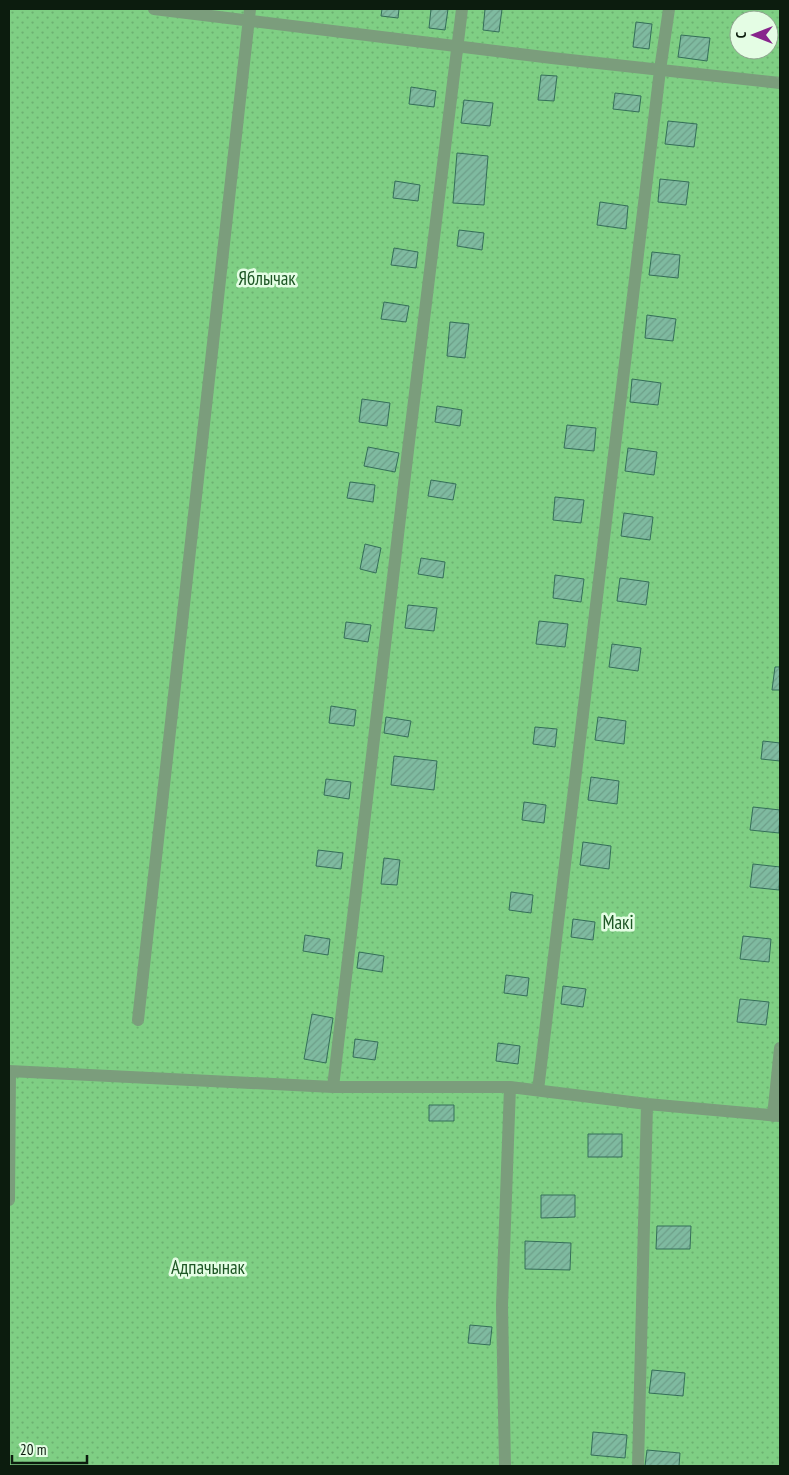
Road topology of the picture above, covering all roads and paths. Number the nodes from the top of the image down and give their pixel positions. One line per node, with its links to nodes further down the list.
1 (154, 9): 4 (lane)
2 (462, 9): 5 (lane)
3 (669, 9): 6 (lane)
4 (249, 15): 5 (lane); 8 (lane)
5 (456, 46): 6 (lane); 11 (lane)
6 (660, 70): 7 (lane); 13 (lane)
7 (780, 84)
8 (138, 1020)
9 (780, 1048): 15 (lane)
10 (9, 1071): 11 (lane); 16 (lane)
11 (334, 1087): 12 (lane)
12 (510, 1087): 13 (lane); 17 (lane)
13 (538, 1090): 14 (lane)
14 (647, 1104): 15 (lane); 18 (lane)
15 (776, 1116)
16 (9, 1200)
17 (505, 1466)
18 (638, 1466)

